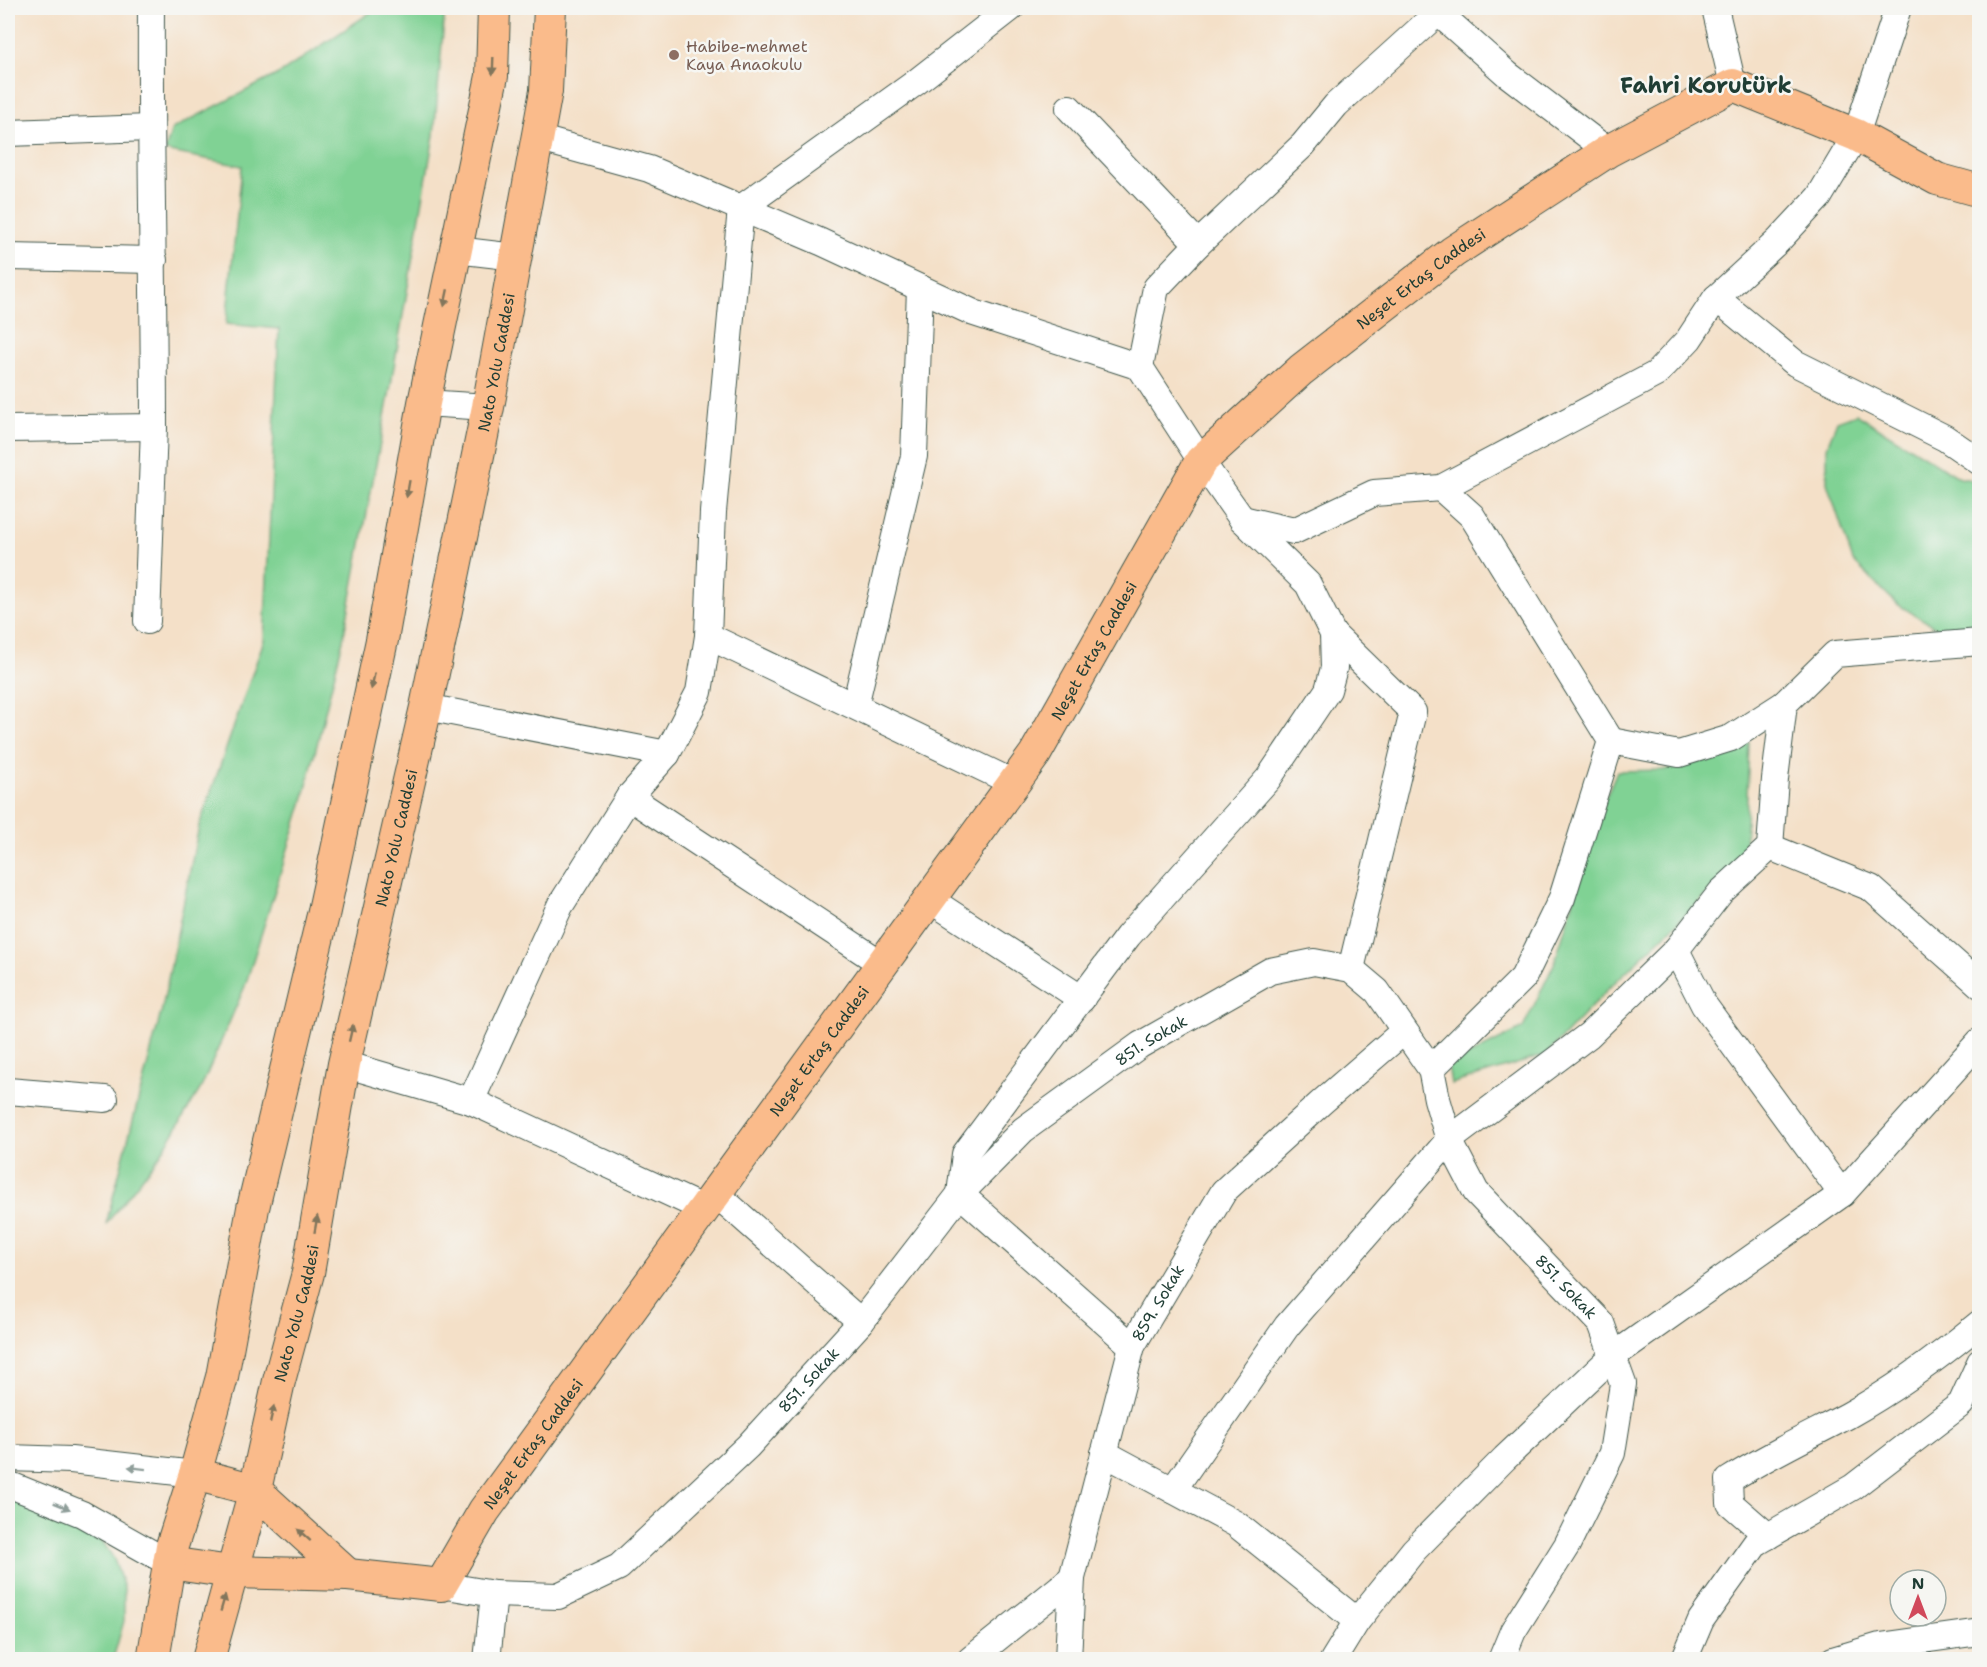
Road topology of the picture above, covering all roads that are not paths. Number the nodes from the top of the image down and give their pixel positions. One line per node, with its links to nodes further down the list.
1 (151, 8): 10 (street)
2 (494, 8): 18 (main road, one-way to 18)
3 (550, 8): 13 (main road, Nato Yolu Caddesi)
4 (1011, 8): 16 (street)
5 (1715, 8): 8 (street)
6 (1898, 8): 12 (street)
7 (1438, 9): 14 (street); 17 (street)
8 (1733, 85): 12 (main road); 14 (main road, Neşet Ertaş Caddesi)
9 (1069, 108): 17 (street)
10 (150, 128): 11 (street); 21 (street)
11 (8, 134)
12 (1856, 135): 15 (main road); 23 (street)
13 (537, 138): 16 (street); 20 (main road, Nato Yolu Caddesi)
14 (1608, 151): 29 (main road, Neşet Ertaş Caddesi)
15 (1980, 191)
16 (741, 208): 22 (street); 35 (street)
17 (1198, 244): 24 (street)
18 (456, 250): 20 (street); 25 (main road, one-way to 25)
19 (8, 257): 21 (street)
20 (516, 257): 26 (main road, Nato Yolu Caddesi)
21 (154, 260): 27 (street)
22 (920, 288): 24 (street); 38 (street)
23 (1716, 298): 30 (street); 31 (street)
24 (1140, 367): 29 (street)
25 (424, 403): 26 (street); 69 (main road, one-way to 69)
26 (488, 407): 39 (main road, Nato Yolu Caddesi)
27 (154, 427): 28 (street); 33 (street)
28 (8, 429)
29 (1200, 461): 32 (street); 42 (main road, Neşet Ertaş Caddesi)
30 (1980, 462)
31 (1441, 488): 32 (street); 40 (street)
32 (1242, 519): 34 (street)
33 (147, 621)
34 (1333, 634): 48 (street); 50 (street)
35 (708, 636): 38 (street); 41 (street)
36 (1980, 642): 37 (street)
37 (1784, 704): 40 (street); 44 (street)
38 (855, 706): 42 (street)
39 (426, 707): 41 (street); 53 (main road, Nato Yolu Caddesi, one-way to 39)
40 (1611, 741): 54 (street)
41 (667, 754): 43 (street)
42 (1014, 783): 45 (main road, Neşet Ertaş Caddesi)
43 (629, 797): 47 (street); 57 (street)
44 (1770, 848): 46 (street); 49 (street)
45 (929, 900): 47 (main road, Neşet Ertaş Caddesi); 50 (street)
46 (1676, 950): 58 (street); 60 (street)
47 (882, 964): 61 (main road, Neşet Ertaş Caddesi)
48 (1351, 969): 51 (street, 851. Sokak); 59 (street, 851. Sokak)
49 (1980, 985)
50 (1082, 999): 59 (street)
51 (1404, 1030): 54 (street, 851. Sokak); 64 (street, 859. Sokak)
52 (1980, 1041): 60 (street)
53 (344, 1064): 57 (street); 71 (main road, Nato Yolu Caddesi, one-way to 53)
54 (1431, 1069): 58 (street, 851. Sokak)
55 (8, 1090): 56 (street)
56 (105, 1099)
57 (471, 1101): 61 (street)
58 (1449, 1140): 65 (street, 851. Sokak); 72 (street)
59 (960, 1194): 62 (street, 851. Sokak); 64 (street)
60 (1842, 1194): 65 (street)
61 (710, 1201): 62 (street); 78 (main road, Neşet Ertaş Caddesi)
62 (861, 1322): 79 (street, 851. Sokak)
63 (1980, 1323): 73 (street)
64 (1132, 1346): 67 (street, 859. Sokak)
65 (1613, 1356): 80 (street); 88 (street, 851. Sokak)
66 (1980, 1362): 73 (street)
67 (1104, 1453): 72 (street); 77 (street, 859. Sokak)
68 (8, 1458): 69 (street, one-way to 68)
69 (195, 1474): 71 (main road); 74 (main road)
70 (8, 1484): 74 (street, one-way to 74)
71 (255, 1490): 75 (main road, Nato Yolu Caddesi); 76 (main road, one-way to 71)
72 (1173, 1490): 80 (street)
73 (1767, 1536): 89 (street)
74 (169, 1563): 75 (main road, 851. Sokak); 82 (main road)
75 (231, 1572): 76 (main road, 851. Sokak); 83 (main road, Nato Yolu Caddesi, one-way to 75)
76 (348, 1575): 78 (main road, 851. Sokak)
77 (1072, 1578): 85 (street); 86 (street, 859. Sokak)
78 (441, 1585): 79 (street, 851. Sokak)
79 (494, 1594): 84 (street)
80 (1357, 1621): 87 (street)
81 (1980, 1632): 90 (street)
82 (153, 1659)
83 (208, 1659)
84 (487, 1659)
85 (970, 1659)
86 (1068, 1659)
87 (1333, 1659)
88 (1501, 1659)
89 (1684, 1659)
90 (1833, 1659)

